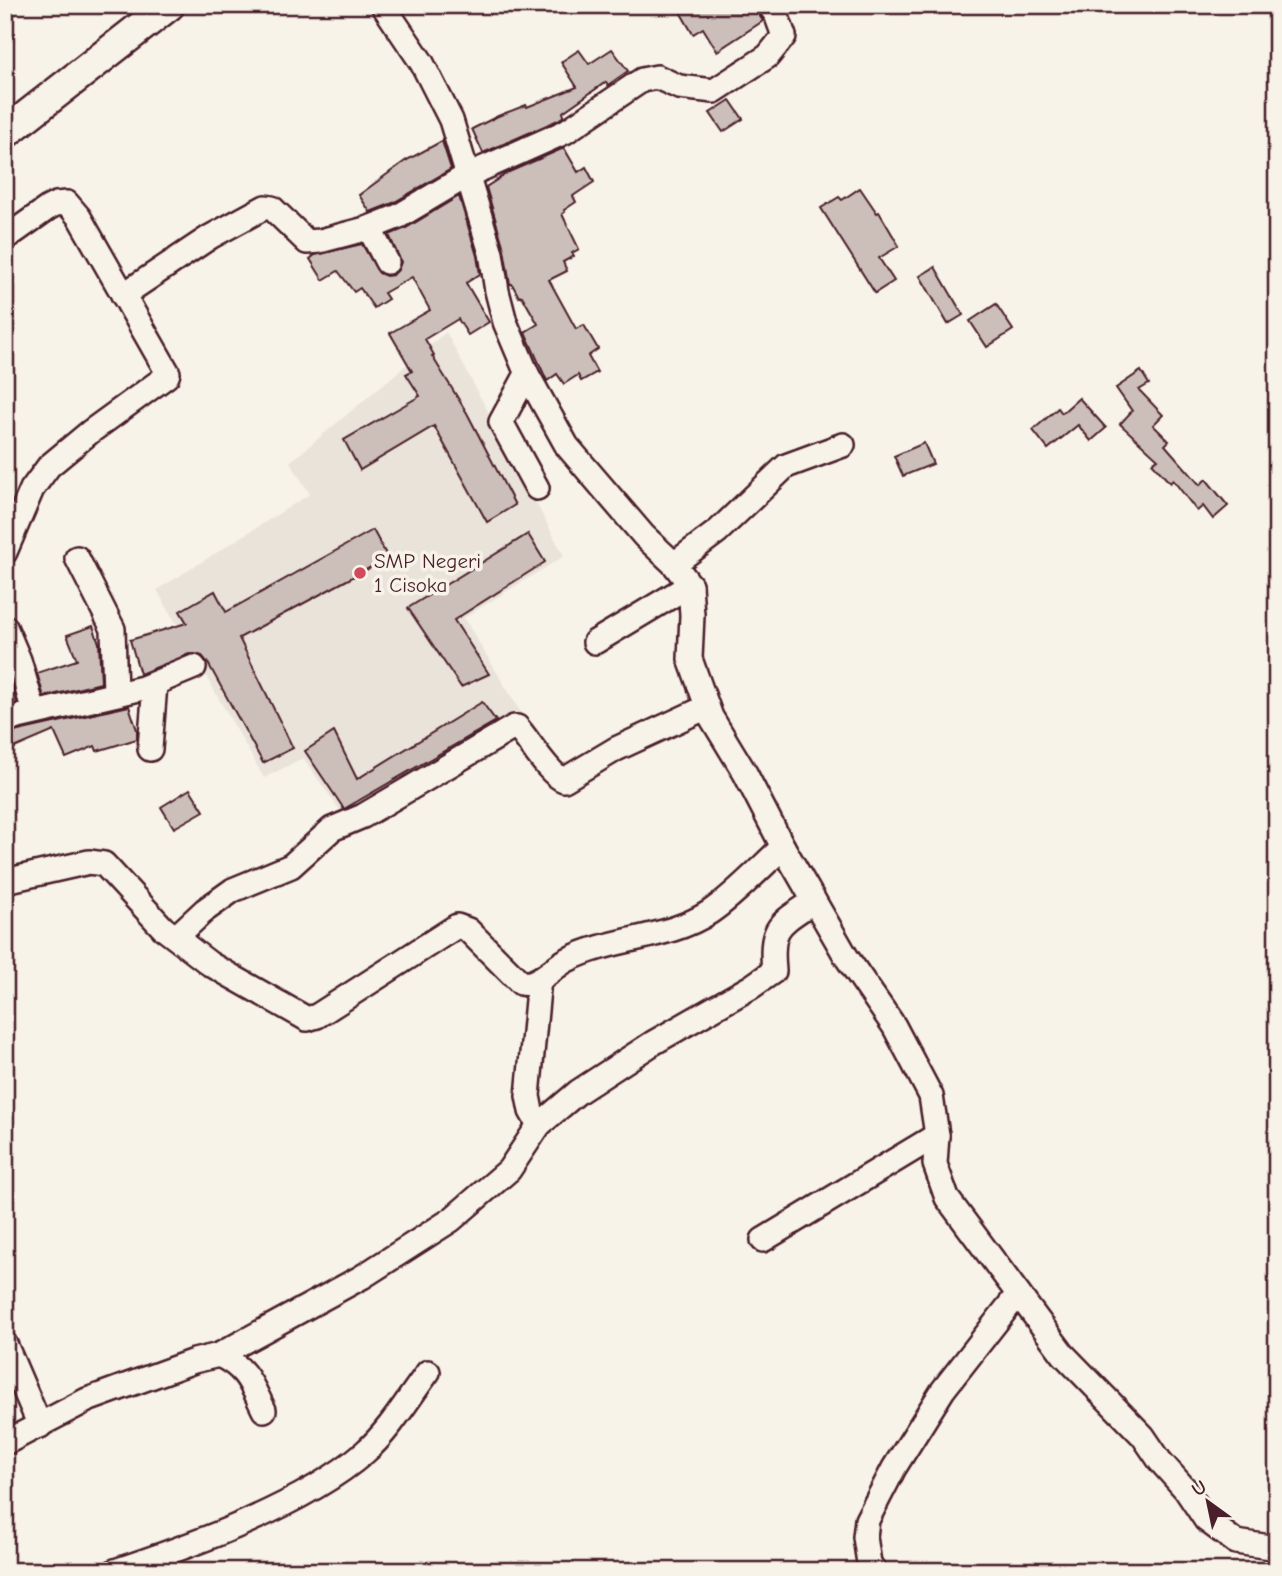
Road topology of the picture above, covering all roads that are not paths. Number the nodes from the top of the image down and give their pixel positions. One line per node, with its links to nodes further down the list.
1 (169, 5): 4 (main road)
2 (383, 5): 5 (street)
3 (769, 5): 5 (street)
4 (5, 133)
5 (468, 175): 6 (street); 10 (street)
6 (369, 228): 8 (street); 9 (street)
7 (5, 233): 9 (street)
8 (387, 262)
9 (123, 295): 13 (street)
10 (527, 374): 12 (street); 15 (street)
11 (843, 445): 15 (street)
12 (537, 488)
13 (5, 552)
14 (77, 558): 21 (street)
15 (674, 564): 16 (street)
16 (690, 585): 18 (street); 22 (street)
17 (5, 627): 23 (street)
18 (594, 642)
19 (194, 667): 20 (street)
20 (155, 684): 21 (street); 25 (street)
21 (115, 693): 23 (street)
22 (707, 707): 26 (street); 29 (street)
23 (34, 712): 24 (street)
24 (5, 720)
25 (150, 749)
26 (783, 847): 28 (street); 30 (street)
27 (5, 881): 29 (street)
28 (814, 901): 31 (street); 32 (street)
29 (176, 937): 30 (street)
30 (539, 979): 31 (street)
31 (539, 1125): 36 (street)
32 (937, 1135): 33 (street); 34 (street)
33 (763, 1240)
34 (1018, 1294): 41 (street); 43 (street)
35 (5, 1344): 39 (street)
36 (219, 1355): 38 (street); 39 (street)
37 (428, 1372): 42 (street)
38 (264, 1410)
39 (40, 1426): 40 (street)
40 (5, 1443)
41 (1277, 1548)
42 (115, 1571)
43 (874, 1571)

